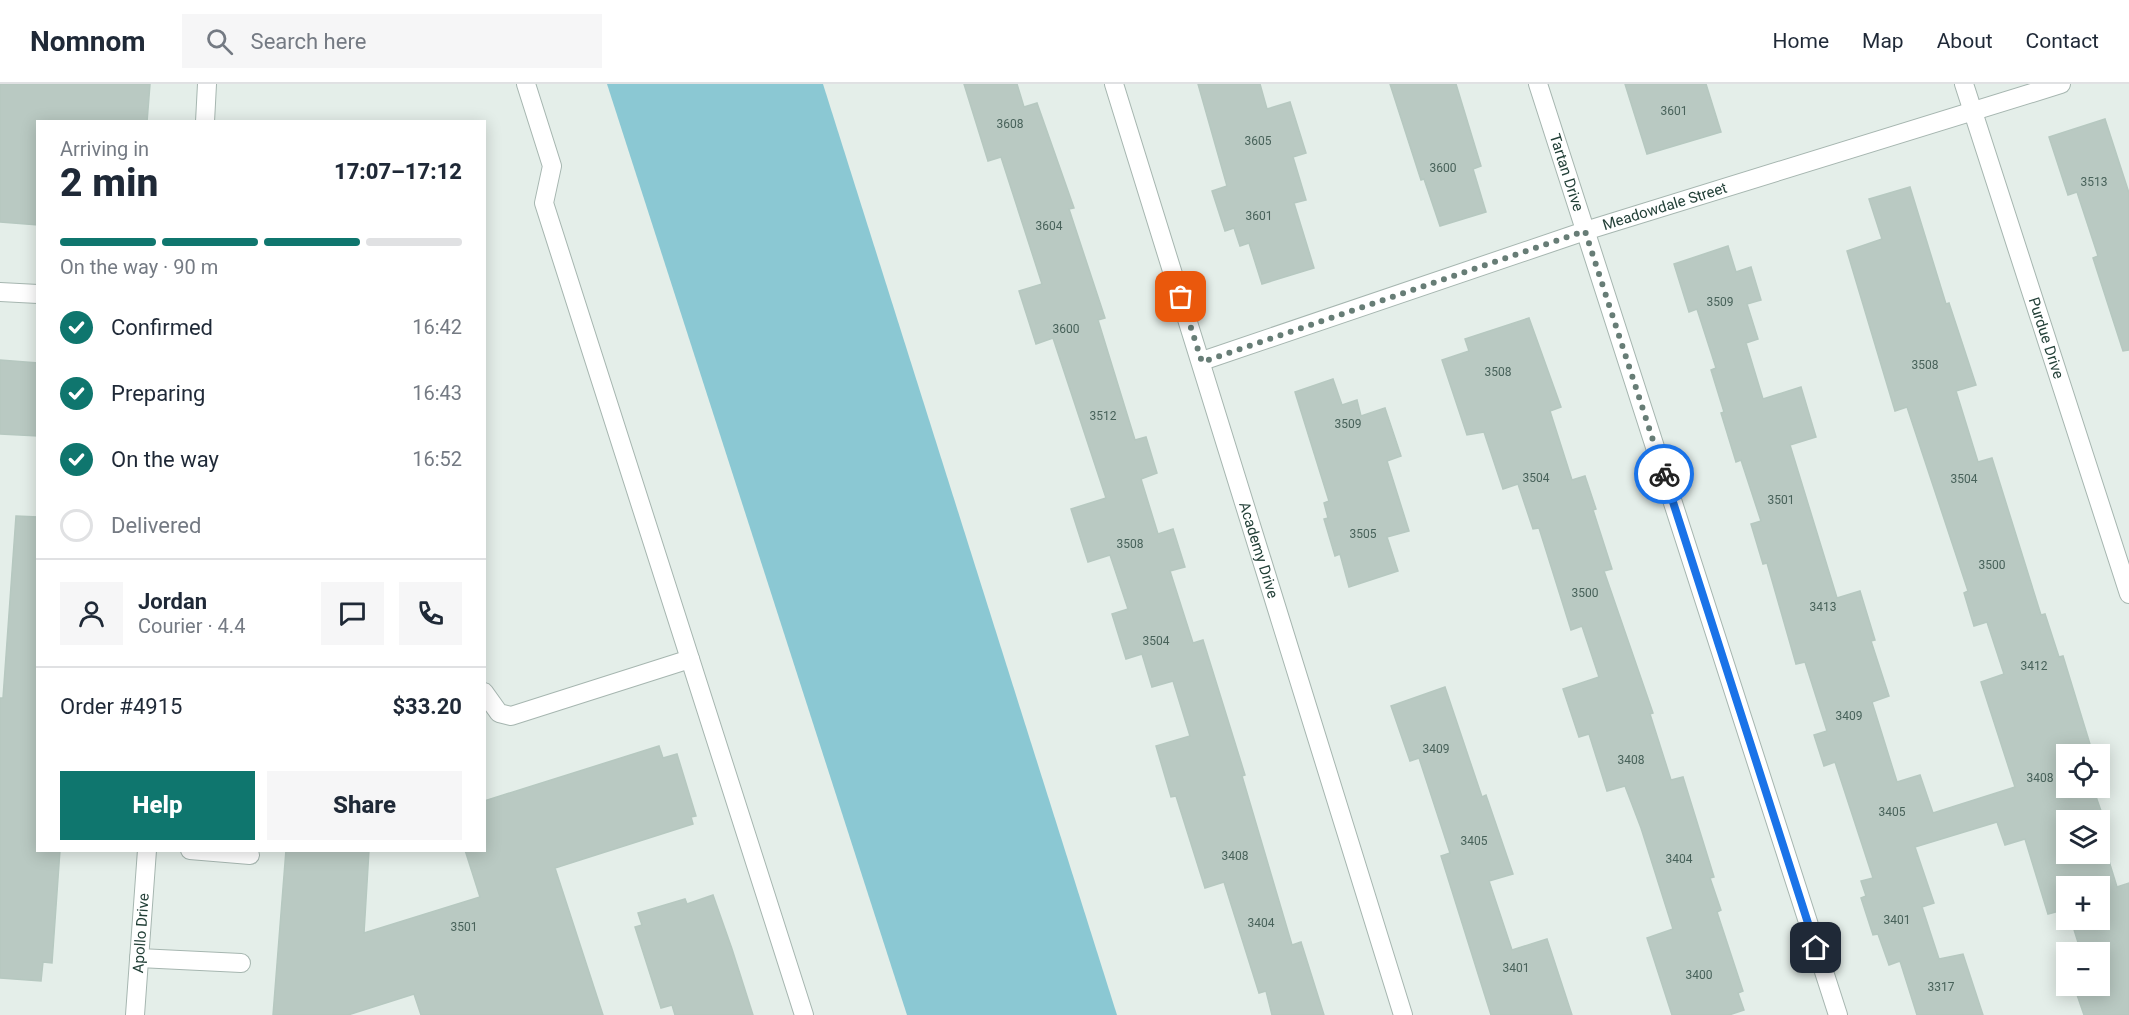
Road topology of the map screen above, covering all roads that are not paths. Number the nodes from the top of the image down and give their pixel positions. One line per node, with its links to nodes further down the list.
1 (207, 84): 8 (street)
2 (526, 84): 14 (street)
3 (1114, 84): 12 (street, Academy Drive)
4 (1538, 84): 9 (street, Tartan Drive)
5 (1964, 84): 7 (street, Purdue Drive)
6 (2061, 84): 7 (street, Meadowdale Street)
7 (1973, 113): 9 (street, Meadowdale Street); 13 (street, Purdue Drive)
8 (205, 120)
9 (1585, 231): 12 (street, Meadowdale Street); 24 (street, Tartan Drive)
10 (0, 292): 11 (street)
11 (36, 294)
12 (1202, 362): 23 (street, Academy Drive)
13 (2129, 594)
14 (690, 659): 15 (street); 22 (street)
15 (486, 695)
16 (147, 852): 19 (street, Apollo Drive)
17 (214, 852): 18 (street)
18 (250, 855)
19 (139, 958): 20 (street); 21 (street, Apollo Drive)
20 (241, 963)
21 (135, 1015)
22 (804, 1015)
23 (1403, 1015)
24 (1838, 1015)

